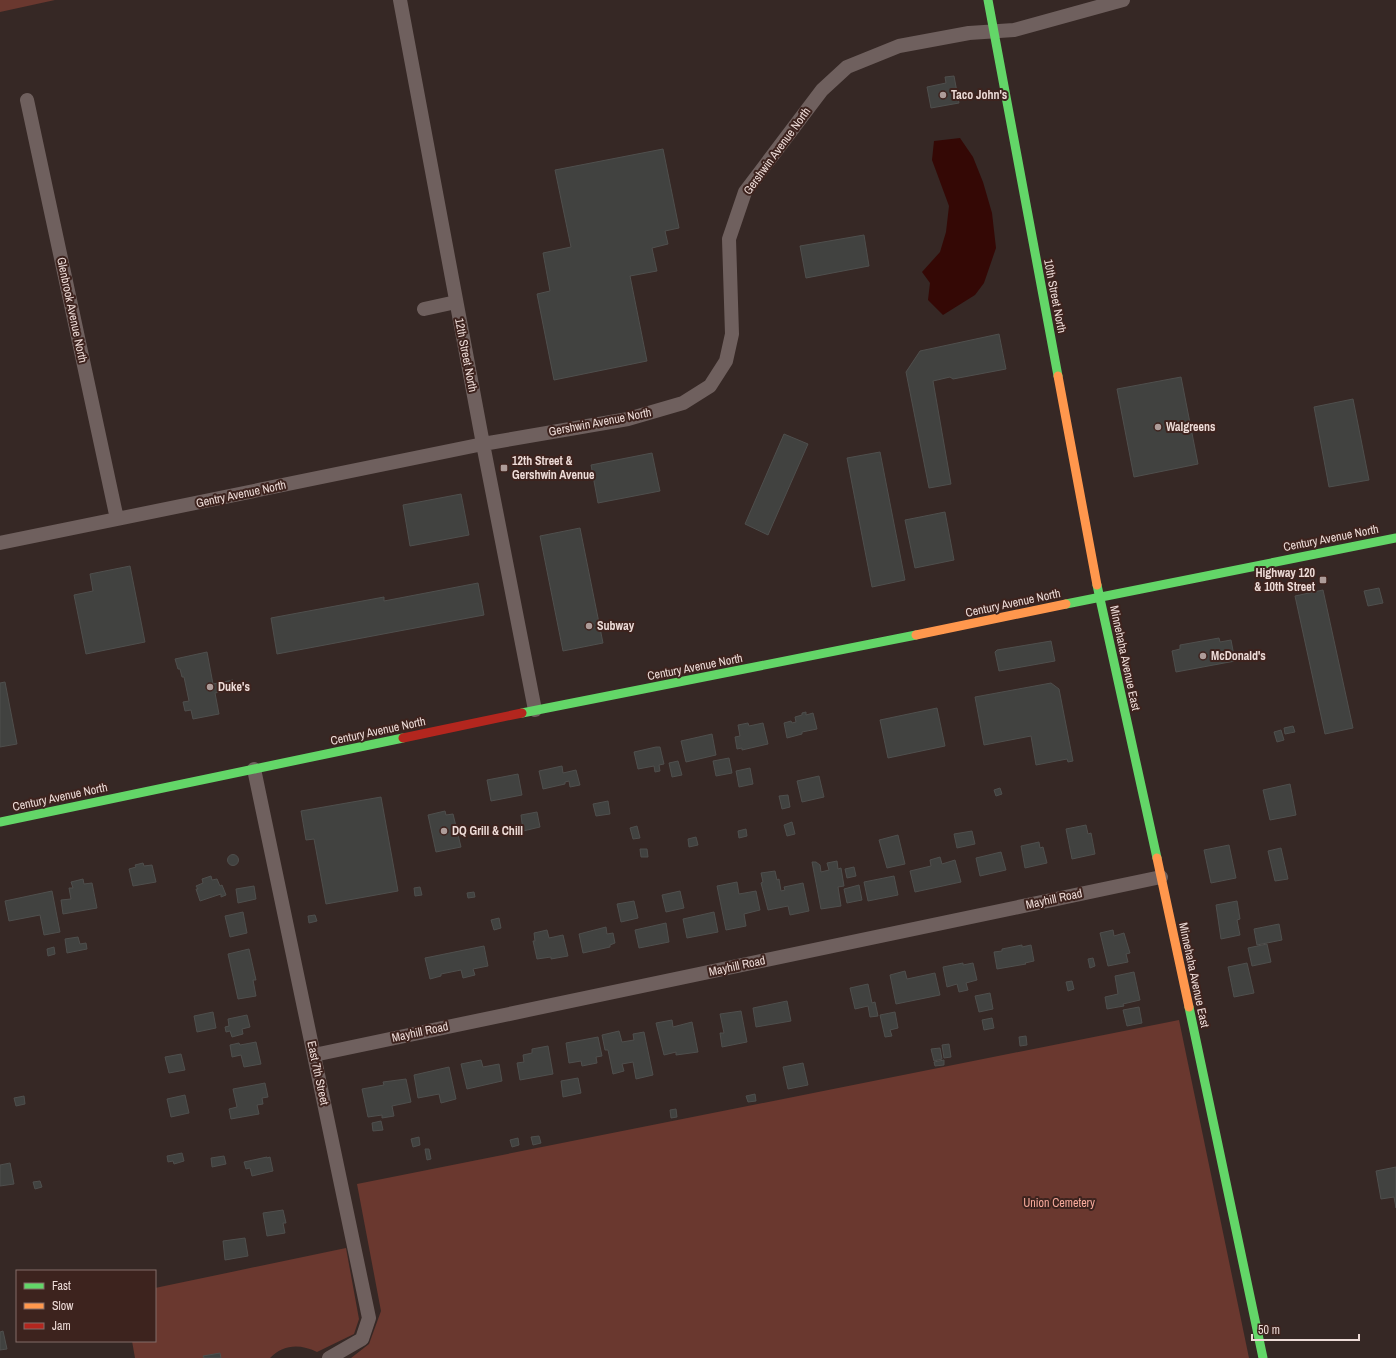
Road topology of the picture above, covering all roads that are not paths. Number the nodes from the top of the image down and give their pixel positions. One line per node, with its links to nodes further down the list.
1 (400, 0): 6 (street, 12th Street North)
2 (988, 0): 4 (main road, 10th Street North)
3 (1123, 0): 4 (street, Gershwin Avenue North)
4 (993, 32): 8 (street, Gershwin Avenue North); 12 (main road, 10th Street North)
5 (27, 100): 9 (street, Glenbrook Avenue North)
6 (456, 302): 7 (street); 8 (street, 12th Street North)
7 (424, 309)
8 (483, 444): 9 (street, Gentry Avenue North); 13 (street, 12th Street North)
9 (117, 519): 11 (street, Gentry Avenue North)
10 (1396, 538): 12 (main road, Century Avenue North)
11 (0, 544)
12 (1099, 597): 13 (main road, Century Avenue North); 16 (main road, Minnehaha Avenue East)
13 (535, 710): 14 (main road, Century Avenue North)
14 (254, 769): 15 (main road, Century Avenue North); 17 (street, East 7th Street)
15 (0, 822)
16 (1161, 877): 17 (street, Mayhill Road); 19 (main road, Minnehaha Avenue East)
17 (314, 1055): 18 (street, East 7th Street)
18 (329, 1358)
19 (1263, 1358)

